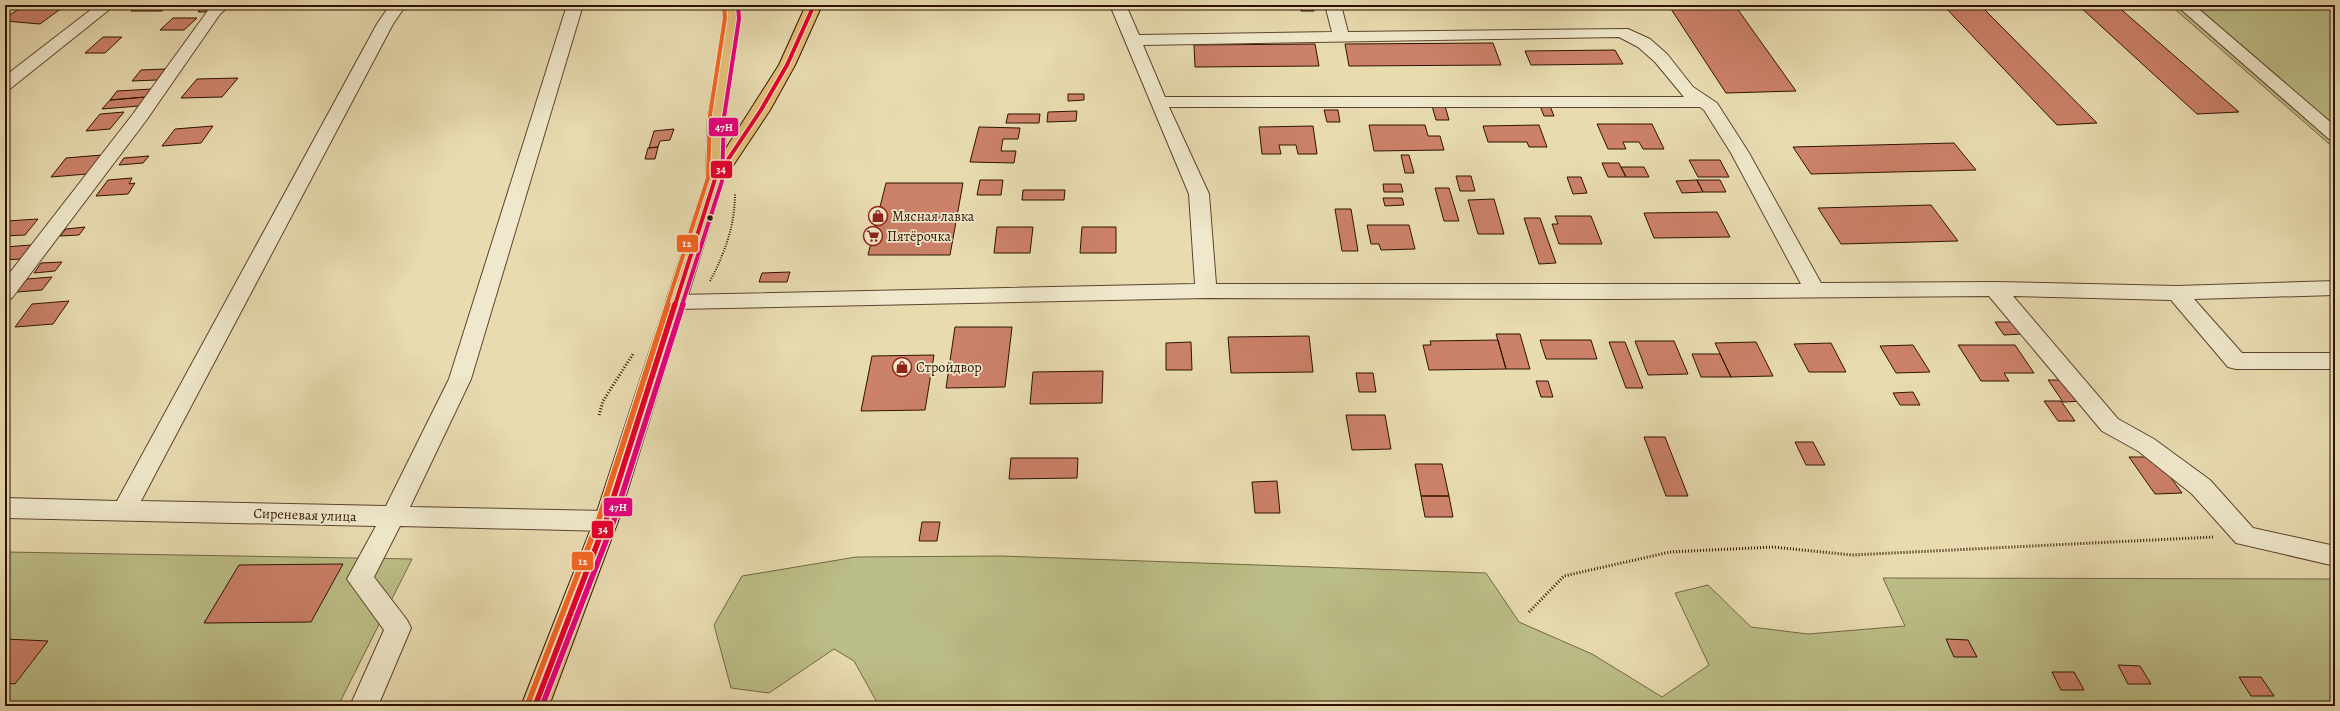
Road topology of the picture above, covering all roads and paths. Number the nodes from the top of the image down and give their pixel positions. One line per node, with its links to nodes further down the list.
1 (107, 5): 12 (street)
2 (222, 5): 22 (street)
3 (398, 5): 26 (street)
4 (575, 5): 27 (street)
5 (731, 5): 16 (main road)
6 (814, 5): 16 (main road)
7 (1118, 5): 11 (street)
8 (1333, 5): 10 (street)
9 (2184, 5): 15 (street)
10 (1341, 36): 11 (street); 14 (street)
11 (1132, 40): 13 (street)
12 (5, 84)
13 (1158, 102): 14 (street); 19 (street)
14 (1701, 102): 20 (street)
15 (2335, 135)
16 (715, 179): 23 (main road)
17 (2335, 288): 21 (street)
18 (1995, 289): 20 (street); 21 (street); 29 (street)
19 (1206, 291): 20 (street); 23 (street)
20 (1815, 291)
21 (2177, 292): 24 (street)
22 (5, 293)
23 (677, 302): 28 (main road)
24 (2335, 360)
25 (5, 508): 26 (street, Сиреневая улица)
26 (124, 509): 27 (street, Сиреневая улица)
27 (393, 517): 28 (street, Сиреневая улица); 32 (street)
28 (606, 521): 33 (main road)
29 (2245, 536): 30 (street); 31 (path)
30 (2335, 556)
31 (1529, 612)
32 (364, 706)
33 (535, 706)

